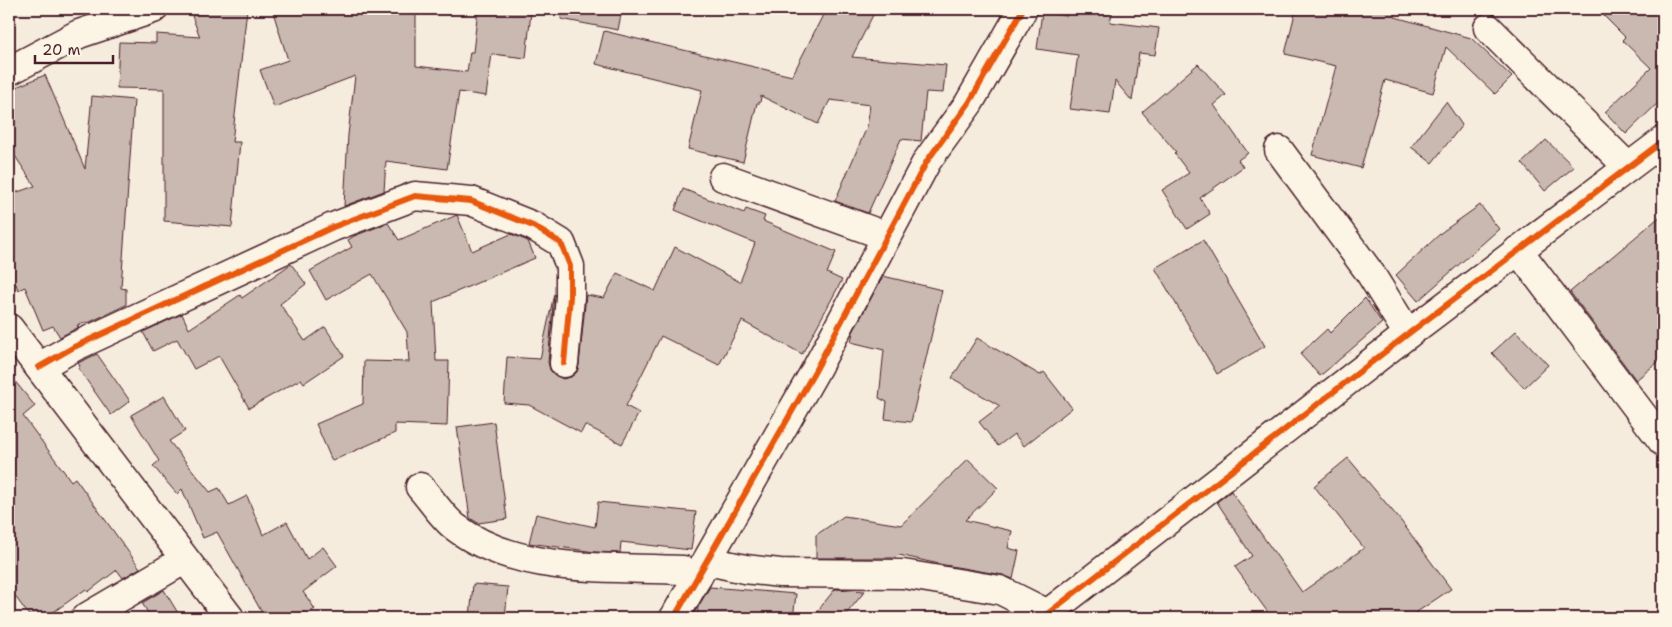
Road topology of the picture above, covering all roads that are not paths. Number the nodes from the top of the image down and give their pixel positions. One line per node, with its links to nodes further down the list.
1 (153, 9): 4 (street)
2 (1023, 9): 9 (street)
3 (1488, 28): 7 (street)
4 (9, 71)
5 (1663, 141): 7 (street)
6 (1279, 150): 11 (street)
7 (1628, 167): 10 (street)
8 (723, 177): 9 (street)
9 (886, 236): 17 (street)
10 (1518, 250): 11 (street); 14 (street)
11 (1408, 334): 18 (street)
12 (20, 349): 13 (street); 16 (street)
13 (564, 363)
14 (1663, 442)
15 (420, 486): 17 (street)
16 (184, 560): 19 (street); 20 (street)
17 (703, 569): 18 (street); 21 (street)
18 (1044, 616)
19 (84, 618)
20 (230, 618)
21 (674, 618)

